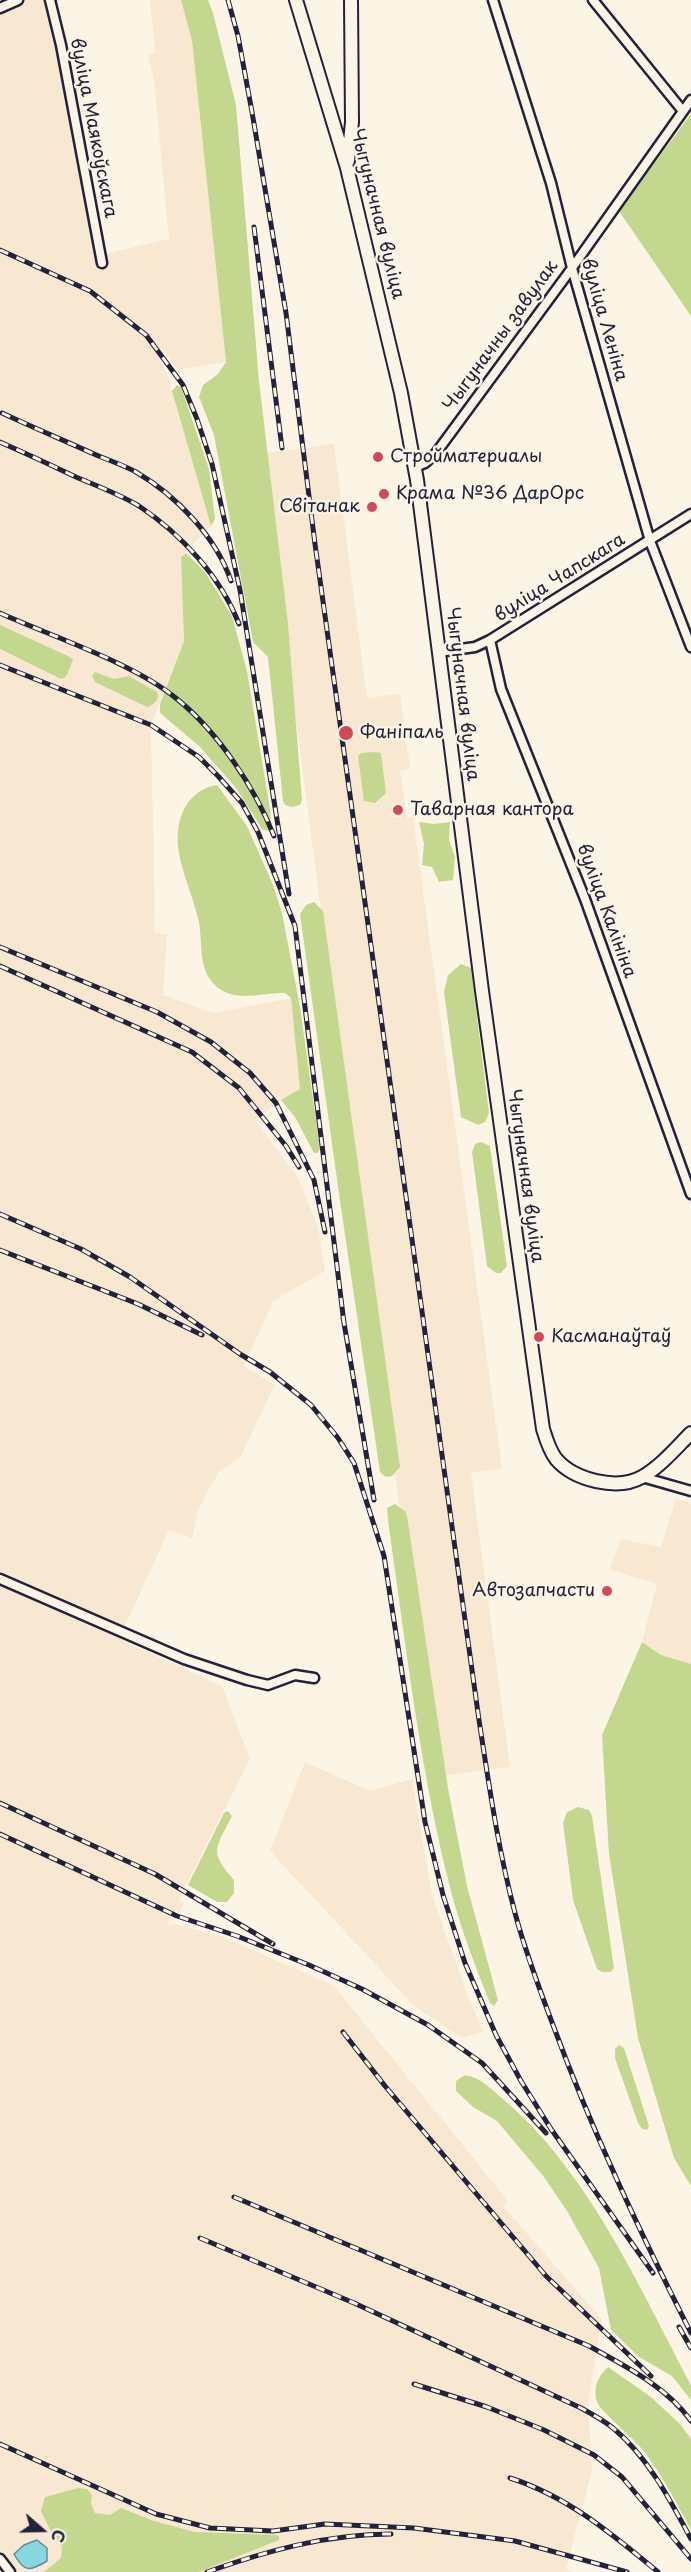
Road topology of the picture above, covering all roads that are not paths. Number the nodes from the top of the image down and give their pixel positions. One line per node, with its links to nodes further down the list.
1 (18, 0): 7 (street)
2 (50, 0): 13 (street, вуліца Маякоўскага)
3 (296, 0): 11 (street, Чыгуначная вуліца)
4 (351, 0): 10 (street)
5 (493, 0): 14 (street, вуліца Леніна)
6 (593, 0): 9 (street)
7 (0, 8)
8 (691, 100): 9 (street, Чыгуначны завулак)
9 (682, 110): 14 (street, Чыгуначны завулак)
10 (352, 122): 11 (street); 12 (street)
11 (335, 125): 12 (street, Чыгуначная вуліца)
12 (347, 168): 15 (street, Чыгуначная вуліца)
13 (102, 263)
14 (572, 268): 15 (street, Чыгуначны завулак); 17 (street, вуліца Леніна)
15 (415, 467): 20 (street, Чыгуначная вуліца)
16 (691, 514): 17 (street, вуліца Чапскага)
17 (650, 541): 18 (street, вуліца Чапскага); 19 (street, вуліца Леніна)
18 (490, 640): 20 (street, вуліца Чапскага); 21 (street, вуліца Калініна)
19 (691, 647)
20 (439, 652): 23 (street, Чыгуначная вуліца)
21 (691, 1194)
22 (691, 1433): 23 (street)
23 (642, 1477): 24 (street)
24 (691, 1491)
25 (0, 1579): 26 (street)
26 (314, 1678)
27 (0, 2559): 28 (street)
28 (10, 2572)

